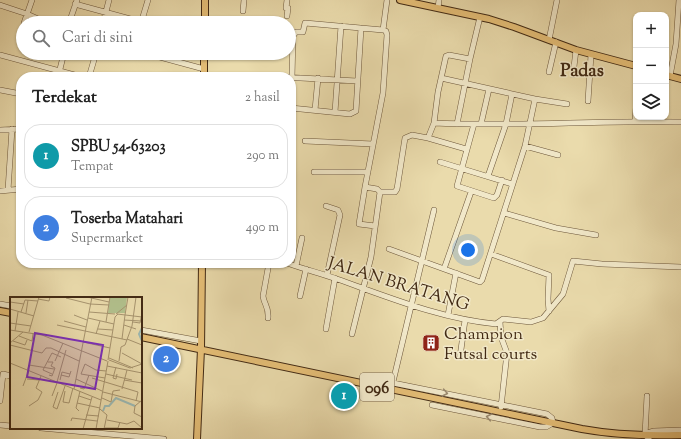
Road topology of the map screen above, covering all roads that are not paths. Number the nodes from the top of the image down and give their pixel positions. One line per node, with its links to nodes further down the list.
1 (32, 0): 17 (street)
2 (109, 0): 16 (street)
3 (148, 0): 22 (street)
4 (205, 0): 23 (main road)
5 (244, 0): 15 (street)
6 (286, 0): 24 (street)
7 (387, 0): 28 (street)
8 (400, 0): 14 (main road)
9 (439, 0): 14 (street)
10 (557, 0): 30 (street)
11 (679, 0): 50 (street)
12 (76, 2): 16 (street); 19 (street)
13 (0, 5): 17 (street)
14 (438, 8): 25 (main road)
15 (243, 11)
16 (105, 12): 20 (street); 21 (street)
17 (27, 14): 18 (street)
18 (31, 16)
19 (71, 16)
20 (104, 16)
21 (118, 16)
22 (144, 16)
23 (205, 16)
24 (287, 16)
25 (480, 17): 30 (main road); 36 (street)
26 (342, 26): 27 (street); 29 (street); 57 (street)
27 (361, 28): 28 (street); 58 (street)
28 (383, 30): 83 (street)
29 (296, 33)
30 (549, 40): 31 (main road)
31 (556, 42): 32 (main road); 49 (street)
32 (576, 50): 34 (main road); 51 (street)
33 (0, 55): 35 (street)
34 (591, 55): 43 (main road); 65 (street)
35 (16, 59)
36 (470, 59): 55 (street); 59 (street)
37 (20, 60): 45 (street)
38 (62, 60): 45 (street)
39 (94, 60): 47 (street)
40 (171, 60): 44 (street)
41 (204, 60): 44 (main road)
42 (293, 60): 48 (street)
43 (633, 65)
44 (204, 69)
45 (59, 70): 46 (street)
46 (66, 72)
47 (90, 72)
48 (292, 72)
49 (549, 72)
50 (669, 72)
51 (574, 75)
52 (296, 76): 54 (street)
53 (669, 76): 56 (main road)
54 (318, 78): 57 (street); 68 (street)
55 (441, 78): 59 (street); 72 (street)
56 (681, 79)
57 (338, 80): 58 (street); 69 (street)
58 (357, 81): 69 (street)
59 (465, 83): 60 (street); 73 (street)
60 (489, 89): 63 (street); 75 (street)
61 (0, 90): 62 (street)
62 (16, 93)
63 (512, 94): 64 (street); 76 (street)
64 (535, 98): 66 (street); 77 (street)
65 (588, 101)
66 (567, 104)
67 (296, 108): 68 (street)
68 (315, 110): 69 (street)
69 (335, 112)
70 (635, 121): 71 (street); 77 (street)
71 (681, 122)
72 (434, 123): 73 (street); 81 (street)
73 (457, 124): 74 (street)
74 (474, 124): 75 (street); 85 (street)
75 (481, 124): 76 (street)
76 (506, 124): 77 (street); 91 (street)
77 (530, 124): 84 (street)
78 (12, 129): 79 (street); 80 (street); 96 (street)
79 (16, 129)
80 (0, 130)
81 (428, 138): 85 (street); 98 (street)
82 (305, 141): 83 (street)
83 (373, 144): 90 (street)
84 (525, 146): 86 (street); 93 (street)
85 (466, 149): 88 (street)
86 (558, 155)
87 (440, 162): 88 (street)
88 (462, 168): 91 (street); 99 (street)
89 (314, 172): 90 (street)
90 (368, 172): 94 (street)
91 (488, 176): 92 (street)
92 (502, 180): 93 (street); 99 (street)
93 (512, 184): 102 (street)
94 (364, 187): 98 (street); 103 (street)
95 (16, 189): 96 (street)
96 (8, 190): 97 (street)
97 (0, 191)
98 (380, 192): 103 (street)
99 (471, 192): 114 (street)
100 (326, 206): 116 (street)
101 (434, 210): 108 (street)
102 (504, 213): 104 (street); 107 (street)
103 (375, 226): 118 (street)
104 (596, 235)
105 (302, 238): 109 (street)
106 (389, 249): 108 (street)
107 (491, 254): 115 (street); 124 (street)
108 (422, 261): 114 (street); 122 (street)
109 (296, 266): 113 (street, JALAN BRATANG)
110 (681, 267): 124 (street, JALAN BRATANG)
111 (202, 268): 134 (main road)
112 (268, 268): 127 (street)
113 (306, 269): 116 (street, JALAN BRATANG); 119 (street)
114 (444, 269): 115 (street)
115 (456, 273): 126 (street)
116 (327, 276): 117 (street, JALAN BRATANG)
117 (335, 278): 118 (street, JALAN BRATANG); 130 (street)
118 (364, 289): 122 (street, JALAN BRATANG); 132 (street)
119 (300, 296)
120 (0, 304): 121 (street)
121 (10, 306)
122 (411, 306): 126 (street, JALAN BRATANG); 147 (street)
123 (0, 311): 125 (main road)
124 (549, 311): 129 (street, JALAN BRATANG)
125 (10, 313)
126 (448, 315): 128 (street, JALAN BRATANG)
127 (268, 318)
128 (465, 320): 129 (street, JALAN BRATANG); 138 (street)
129 (500, 322): 156 (street)
130 (326, 329)
131 (142, 330): 134 (street)
132 (352, 334)
133 (142, 337): 135 (main road, 096)
134 (201, 341): 135 (main road)
135 (201, 349): 137 (main road, 096); 170 (main road)
136 (239, 350): 137 (main road)
137 (235, 356): 139 (main road); 140 (main road, 096)
138 (460, 357)
139 (232, 363)
140 (278, 366): 143 (main road); 144 (main road, 096)
141 (315, 366): 144 (main road)
142 (328, 369): 146 (main road)
143 (276, 372)
144 (314, 373): 146 (main road, 096)
145 (10, 376): 155 (street)
146 (329, 377): 148 (main road); 149 (main road, 096)
147 (393, 383): 150 (street); 151 (street)
148 (331, 384)
149 (362, 384): 151 (main road, 096); 152 (main road)
150 (423, 389): 153 (main road); 156 (street, one-way to 156)
151 (392, 390): 153 (main road, 096)
152 (361, 391)
153 (421, 396): 159 (main road, 096)
154 (647, 396): 168 (street)
155 (0, 401)
156 (501, 404): 158 (street); 159 (street)
157 (432, 405): 161 (street, one-way to 157)
158 (515, 408): 160 (main road); 162 (street)
159 (500, 412): 160 (main road, 096)
160 (514, 415): 161 (main road); 162 (main road, 096)
161 (514, 422): 162 (street)
162 (553, 423): 168 (main road, 096)
163 (0, 425): 164 (street)
164 (10, 426)
165 (62, 429): 169 (street)
166 (681, 430): 168 (street)
167 (677, 436): 168 (main road, 096)
168 (647, 437)
169 (164, 439)
170 (197, 439)

